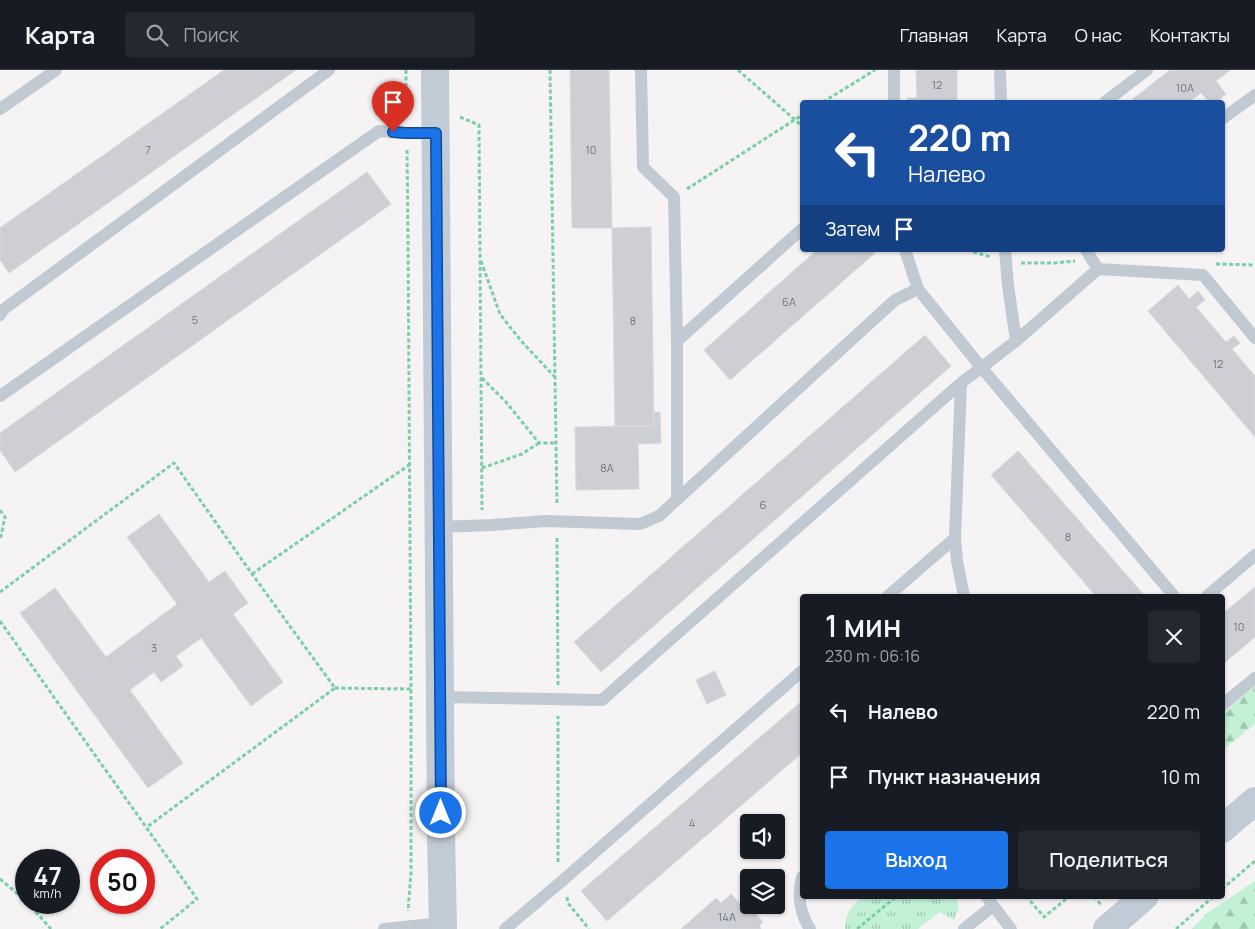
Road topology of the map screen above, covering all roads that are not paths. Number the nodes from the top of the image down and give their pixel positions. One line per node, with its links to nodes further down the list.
1 (56, 70): 12 (lane)
2 (329, 70): 21 (lane)
3 (435, 70): 14 (main road)
4 (641, 70): 23 (lane)
5 (894, 70): 9 (lane)
6 (1000, 70): 10 (lane)
7 (1147, 70): 11 (lane)
8 (1255, 95): 13 (lane)
9 (894, 100)
10 (1001, 100)
11 (1108, 100)
12 (0, 109)
13 (1225, 117)
14 (436, 133): 27 (lane); 29 (main road)
15 (800, 231): 23 (lane)
16 (906, 252): 20 (lane)
17 (1005, 252): 24 (lane)
18 (1087, 252): 19 (lane)
19 (1098, 270): 22 (lane); 24 (lane)
20 (918, 289): 25 (lane); 28 (lane)
21 (1, 309)
22 (1255, 338)
23 (677, 341): 28 (lane)
24 (1016, 341): 25 (lane)
25 (981, 367): 26 (lane); 34 (lane)
26 (961, 383): 30 (lane); 38 (lane)
27 (0, 396)
28 (677, 499): 29 (lane)
29 (439, 528): 38 (main road)
30 (955, 538): 32 (lane); 33 (lane)
31 (1255, 556): 35 (lane)
32 (890, 594)
33 (964, 594)
34 (1172, 594)
35 (1209, 594)
36 (800, 673): 48 (lane)
37 (1255, 678): 39 (lane)
38 (440, 697): 45 (main road)
39 (1225, 703)
40 (1255, 801): 41 (main road)
41 (1225, 826)
42 (800, 886): 46 (lane)
43 (1142, 899): 51 (main road)
44 (990, 900): 49 (lane); 50 (lane)
45 (442, 926): 47 (lane)
46 (807, 928)
47 (384, 929)
48 (505, 929)
49 (964, 929)
50 (1011, 929)
51 (1107, 929)

